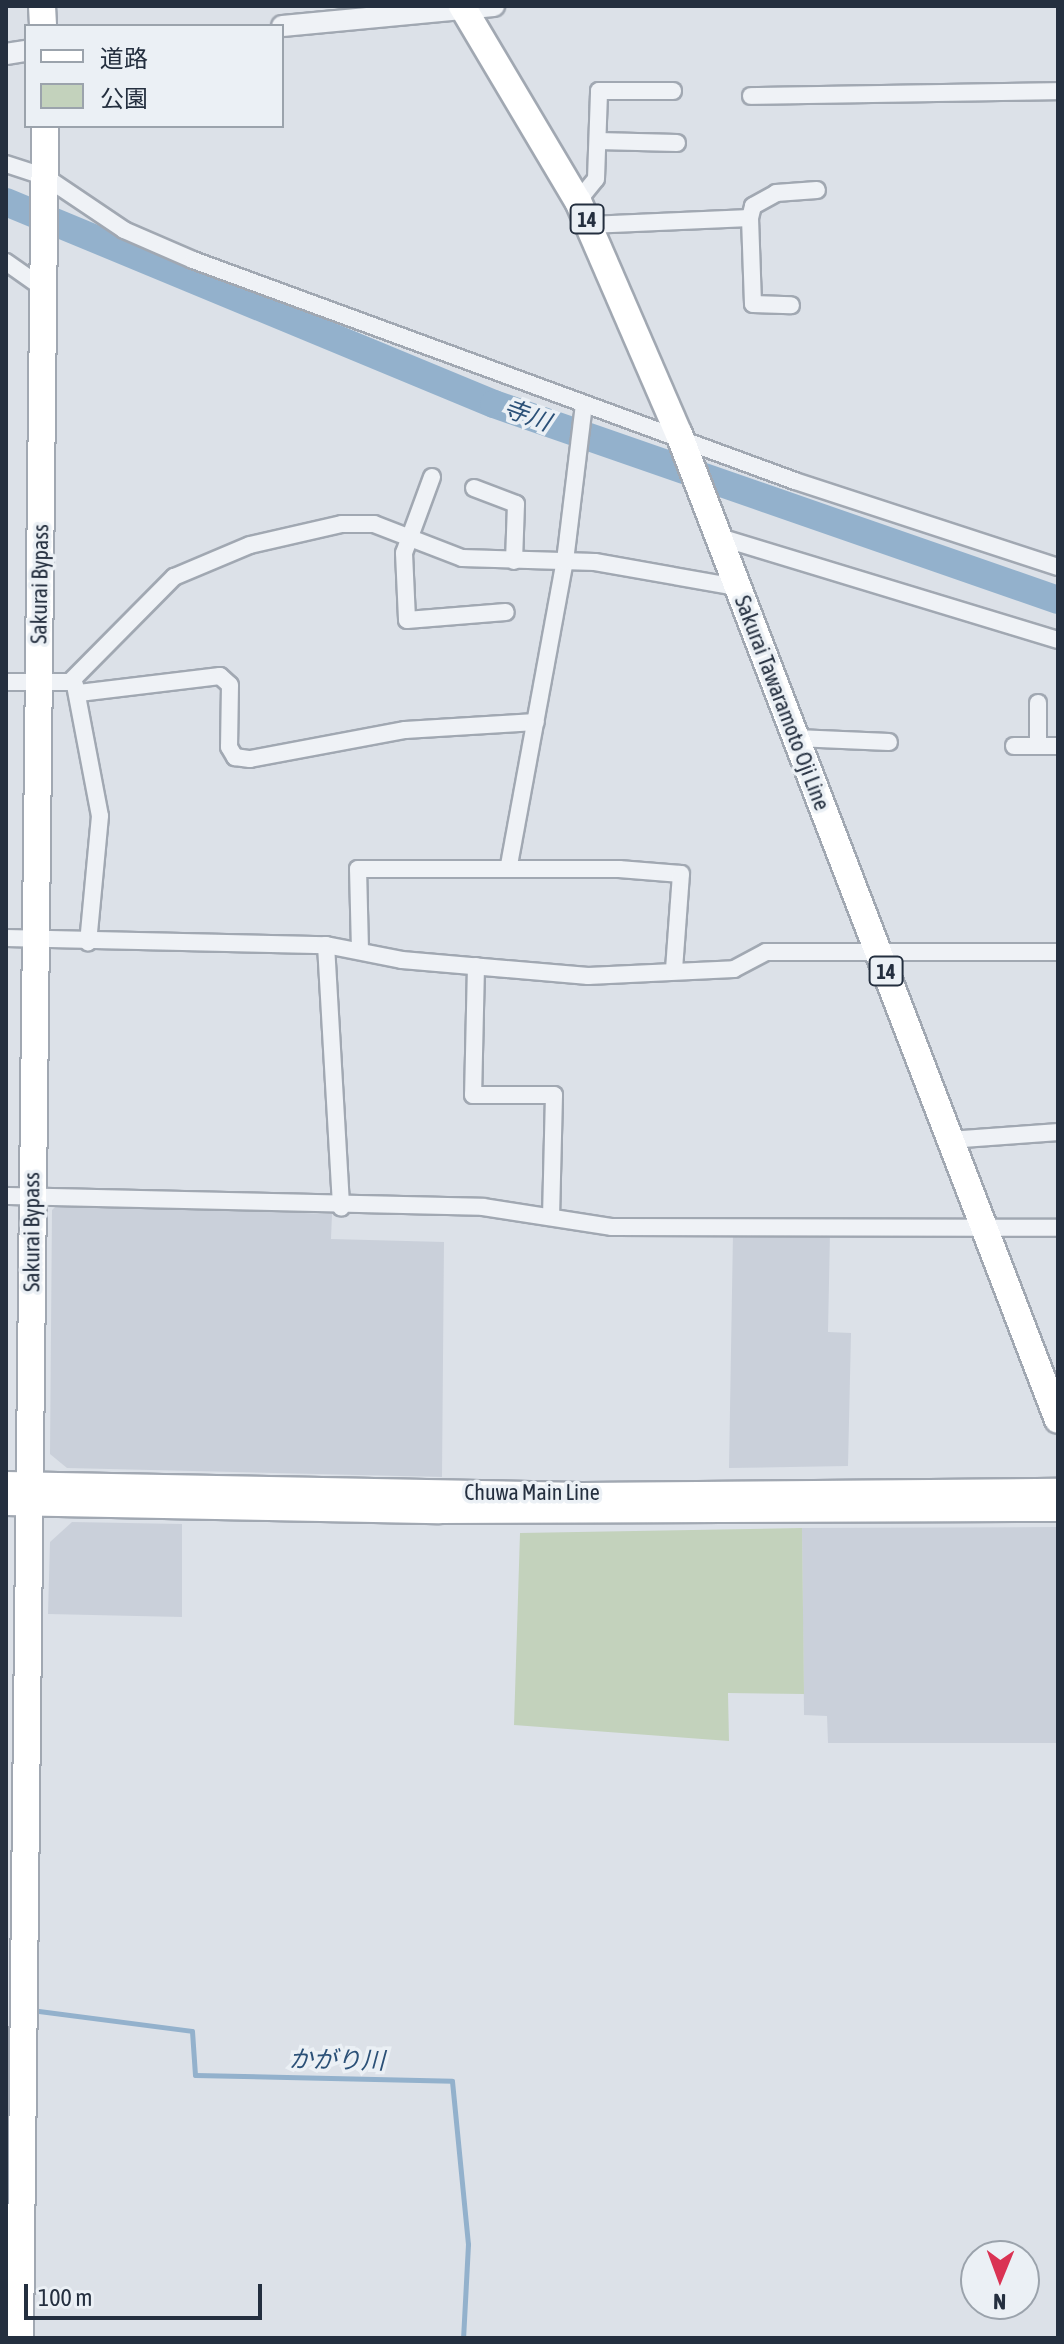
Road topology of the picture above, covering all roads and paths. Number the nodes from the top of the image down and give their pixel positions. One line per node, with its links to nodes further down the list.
1 (494, 6): 2 (street)
2 (464, 9): 3 (street); 13 (main road, Sakurai Tawaramoto Oji Line / 14)
3 (284, 26)
4 (673, 91): 8 (street)
5 (1058, 91): 6 (street)
6 (751, 96)
7 (45, 128): 11 (main road, Sakurai Bypass)
8 (598, 141): 9 (street); 13 (street)
9 (677, 143)
10 (6, 164): 11 (street)
11 (44, 180): 17 (main road, Sakurai Bypass); 19 (street)
12 (817, 190): 14 (street)
13 (578, 201): 15 (main road, Sakurai Tawaramoto Oji Line / 14)
14 (750, 218): 15 (street); 18 (street)
15 (589, 225): 20 (main road, Sakurai Tawaramoto Oji Line / 14)
16 (6, 262): 17 (street)
17 (44, 283): 32 (main road, Sakurai Bypass)
18 (791, 305)
19 (584, 404): 20 (street); 26 (street)
20 (681, 440): 23 (main road, Sakurai Tawaramoto Oji Line / 14); 27 (street)
21 (432, 477): 24 (street)
22 (474, 488): 25 (street)
23 (713, 530): 28 (main road, Sakurai Tawaramoto Oji Line / 14); 30 (street)
24 (408, 537): 25 (street); 29 (street); 33 (street)
25 (514, 561): 26 (street)
26 (565, 561): 28 (street); 35 (street)
27 (1058, 567)
28 (737, 587): 36 (main road, Sakurai Tawaramoto Oji Line / 14)
29 (506, 612)
30 (1058, 640)
31 (6, 682): 32 (street)
32 (39, 682): 33 (street); 43 (main road, Sakurai Bypass)
33 (75, 688): 35 (street); 44 (street)
34 (1038, 703): 39 (street)
35 (536, 722): 41 (street)
36 (796, 738): 37 (street); 47 (main road, Sakurai Tawaramoto Oji Line / 14)
37 (889, 742)
38 (1014, 746): 39 (street)
39 (1038, 746): 40 (street)
40 (1058, 746)
41 (509, 865): 46 (street); 50 (street)
42 (6, 938): 43 (street)
43 (36, 942): 44 (street); 53 (main road, Sakurai Bypass)
44 (88, 942): 45 (street)
45 (326, 945): 46 (street); 54 (street)
46 (360, 950): 49 (street)
47 (879, 951): 48 (street); 50 (street); 52 (main road, Sakurai Tawaramoto Oji Line / 14)
48 (1058, 952)
49 (476, 966): 50 (street); 55 (street)
50 (674, 970)
51 (1058, 1132): 52 (street)
52 (950, 1140): 56 (main road, Sakurai Tawaramoto Oji Line / 14)
53 (19, 1197): 54 (street); 60 (main road, Sakurai Bypass)
54 (341, 1208): 55 (street)
55 (551, 1217): 56 (street)
56 (983, 1226): 57 (street); 58 (main road, Sakurai Tawaramoto Oji Line / 14)
57 (1058, 1228)
58 (1058, 1420)
59 (1058, 1490): 60 (main road, Chuwa Main Line)
60 (18, 1494): 61 (main road, Chuwa Main Line); 62 (main road, Sakurai Bypass)
61 (1058, 1510)
62 (20, 2338)

